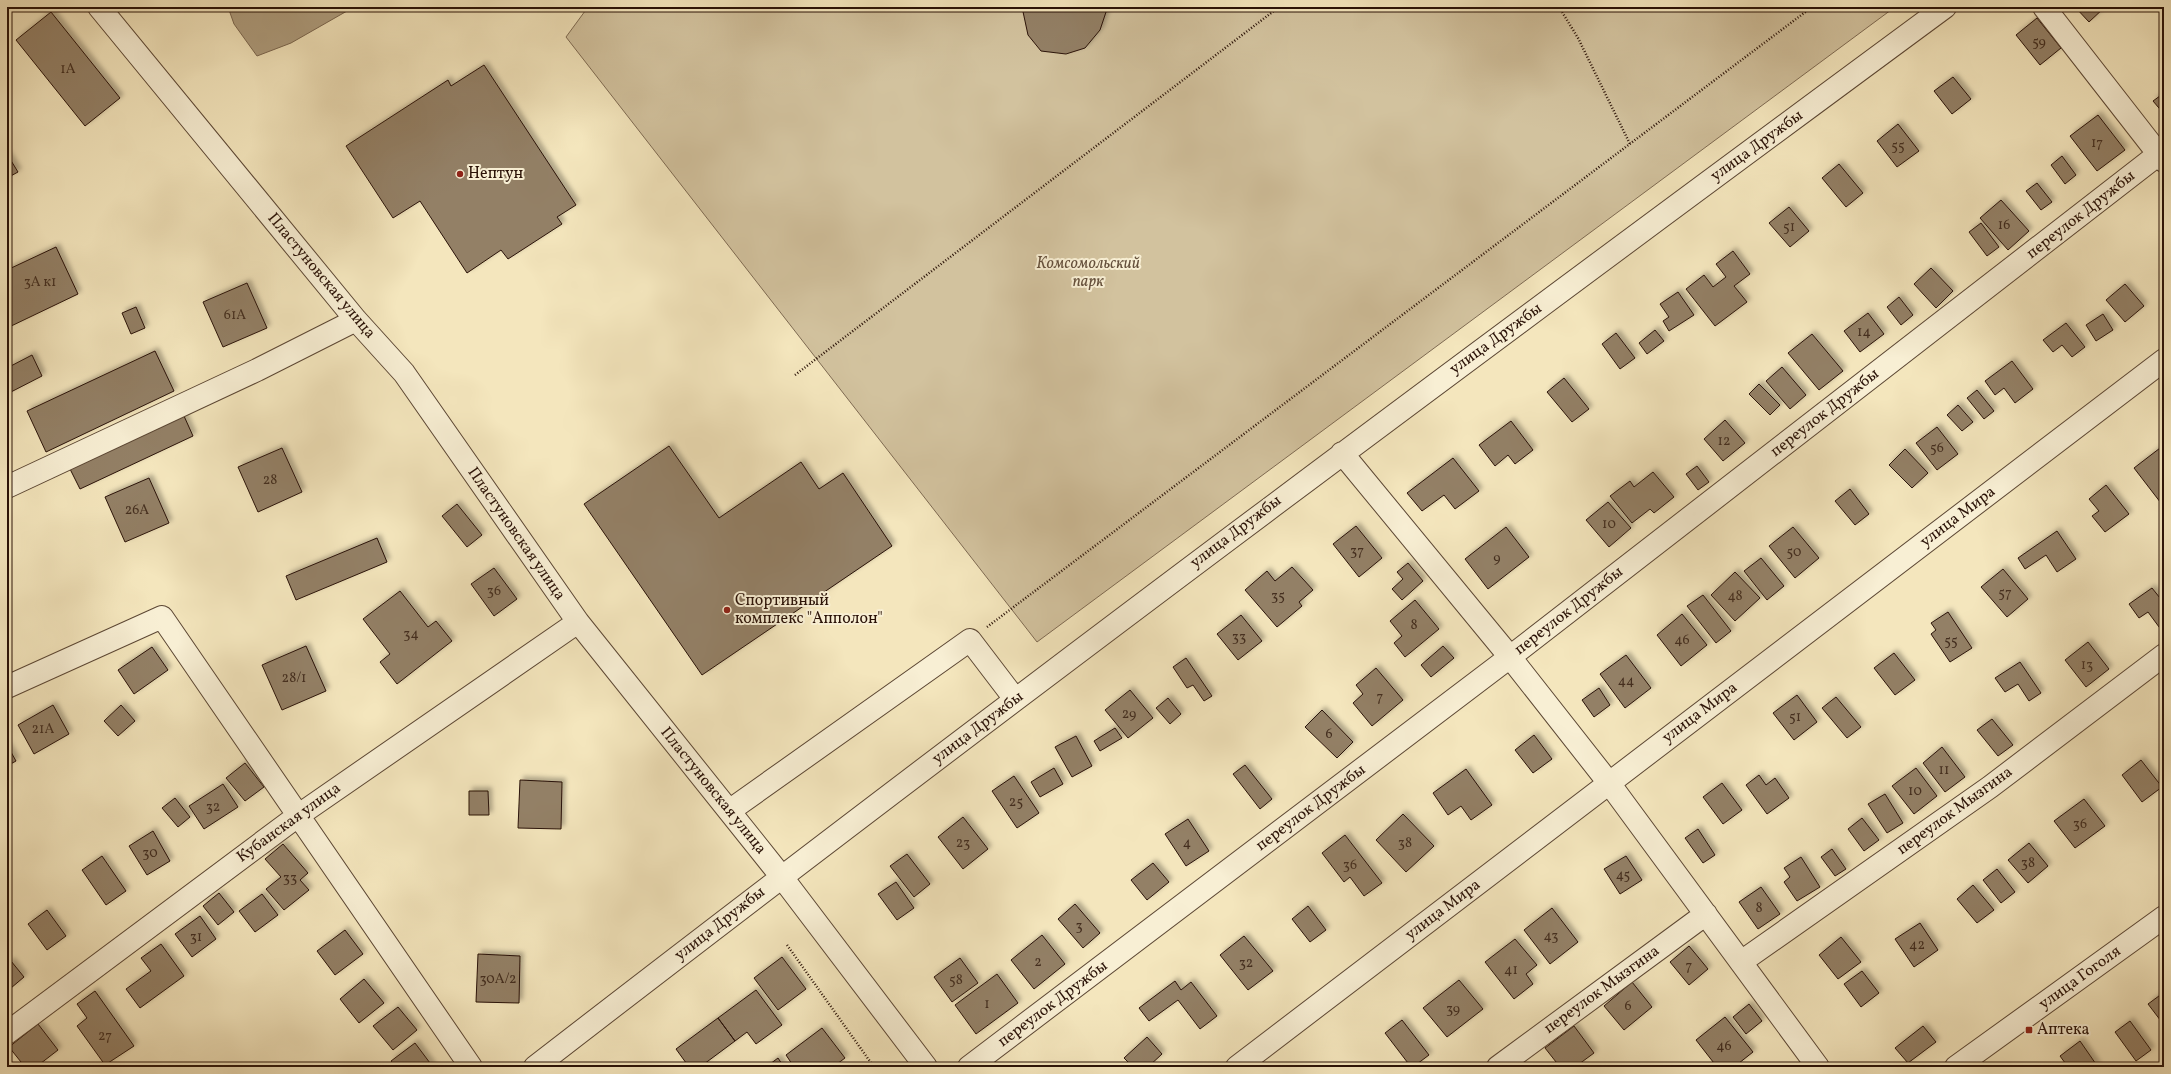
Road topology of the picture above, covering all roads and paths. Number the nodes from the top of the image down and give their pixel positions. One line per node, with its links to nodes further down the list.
1 (99, 7): 9 (street, Пластуновская улица)
2 (1279, 7): 11 (path)
3 (1559, 7): 7 (path)
4 (1812, 7): 7 (path)
5 (1945, 7): 12 (street, улица Дружбы)
6 (2044, 7): 8 (street)
7 (1630, 144): 15 (path)
8 (2162, 155): 17 (street, переулок Дружбы)
9 (356, 320): 13 (street); 14 (street, Пластуновская улица)
10 (2164, 360): 20 (street, улица Мира)
11 (795, 375)
12 (1342, 453): 17 (street); 19 (street, улица Дружбы)
13 (7, 487)
14 (578, 622): 21 (street, Пластуновская улица); 22 (street, Кубанская улица)
15 (970, 640): 19 (street); 21 (street)
16 (2164, 655): 27 (street, переулок Мызгина)
17 (1510, 657): 20 (street); 33 (street, переулок Дружбы)
18 (7, 687): 22 (street)
19 (1016, 699): 23 (street, улица Дружбы)
20 (1609, 783): 24 (street); 34 (street, улица Мира)
21 (729, 811): 23 (street, Пластуновская улица)
22 (299, 815): 28 (street, Кубанская улица); 29 (street)
23 (781, 876): 30 (street, улица Дружбы); 32 (street, Пластуновская улица)
24 (1706, 914): 27 (street); 35 (street, переулок Мызгина)
25 (2164, 917): 37 (street, улица Гоголя)
26 (787, 945): 31 (path)
27 (1741, 962): 36 (street)
28 (7, 1033)
29 (470, 1067)
30 (535, 1067)
31 (874, 1067)
32 (926, 1067)
33 (970, 1067)
34 (1237, 1067)
35 (1498, 1067)
36 (1818, 1067)
37 (1956, 1067)

